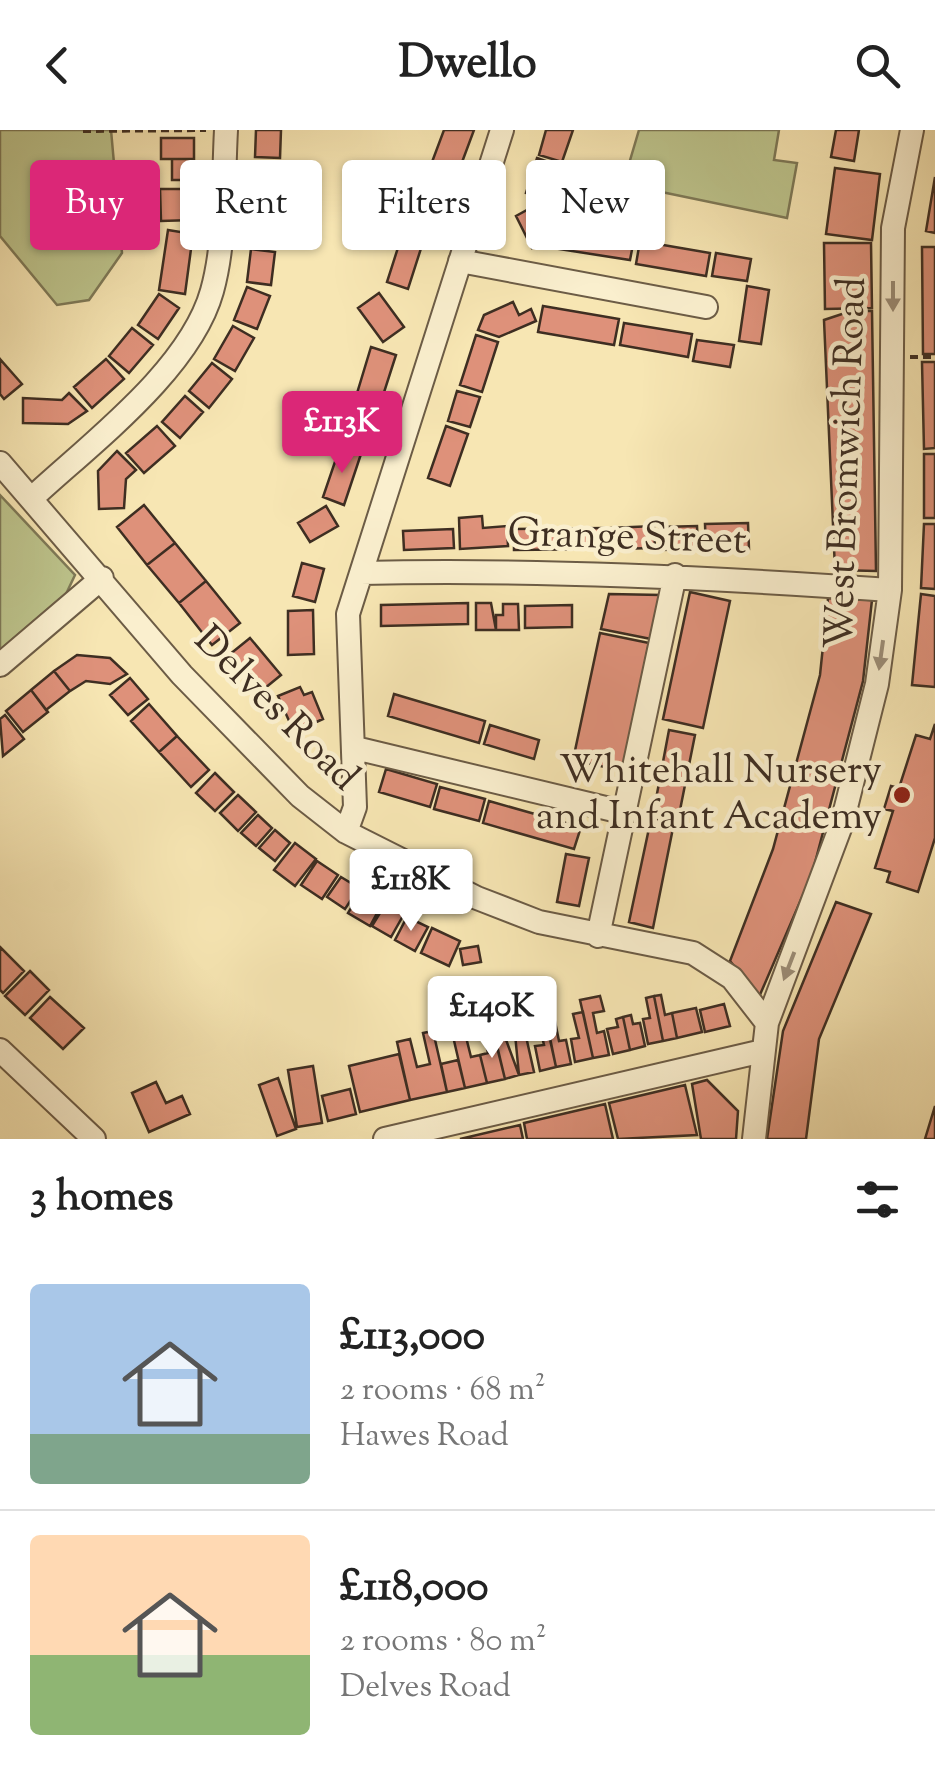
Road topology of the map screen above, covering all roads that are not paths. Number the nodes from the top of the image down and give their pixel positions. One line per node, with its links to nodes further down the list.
1 (226, 130): 7 (street)
2 (502, 130): 4 (street)
3 (912, 130): 11 (street, West Bromwich Road, one-way to 11)
4 (460, 260): 5 (street); 8 (street)
5 (706, 307)
6 (0, 463): 7 (street, Delves Road)
7 (32, 498): 10 (street, Delves Road)
8 (361, 573): 9 (street, Grange Street); 13 (street)
9 (675, 576): 11 (street, Grange Street); 14 (street)
10 (102, 578): 12 (street); 15 (street, Delves Road)
11 (890, 590): 17 (street, West Bromwich Road, one-way to 17)
12 (0, 665)
13 (355, 748): 14 (street); 15 (street)
14 (622, 812): 16 (street)
15 (346, 832): 16 (street, Delves Road)
16 (598, 936): 17 (street, Delves Road)
17 (767, 1023): 19 (street, West Bromwich Road)
18 (0, 1050): 20 (street)
19 (763, 1051): 21 (street); 22 (street, West Bromwich Road)
20 (94, 1139)
21 (385, 1139)
22 (754, 1139)

